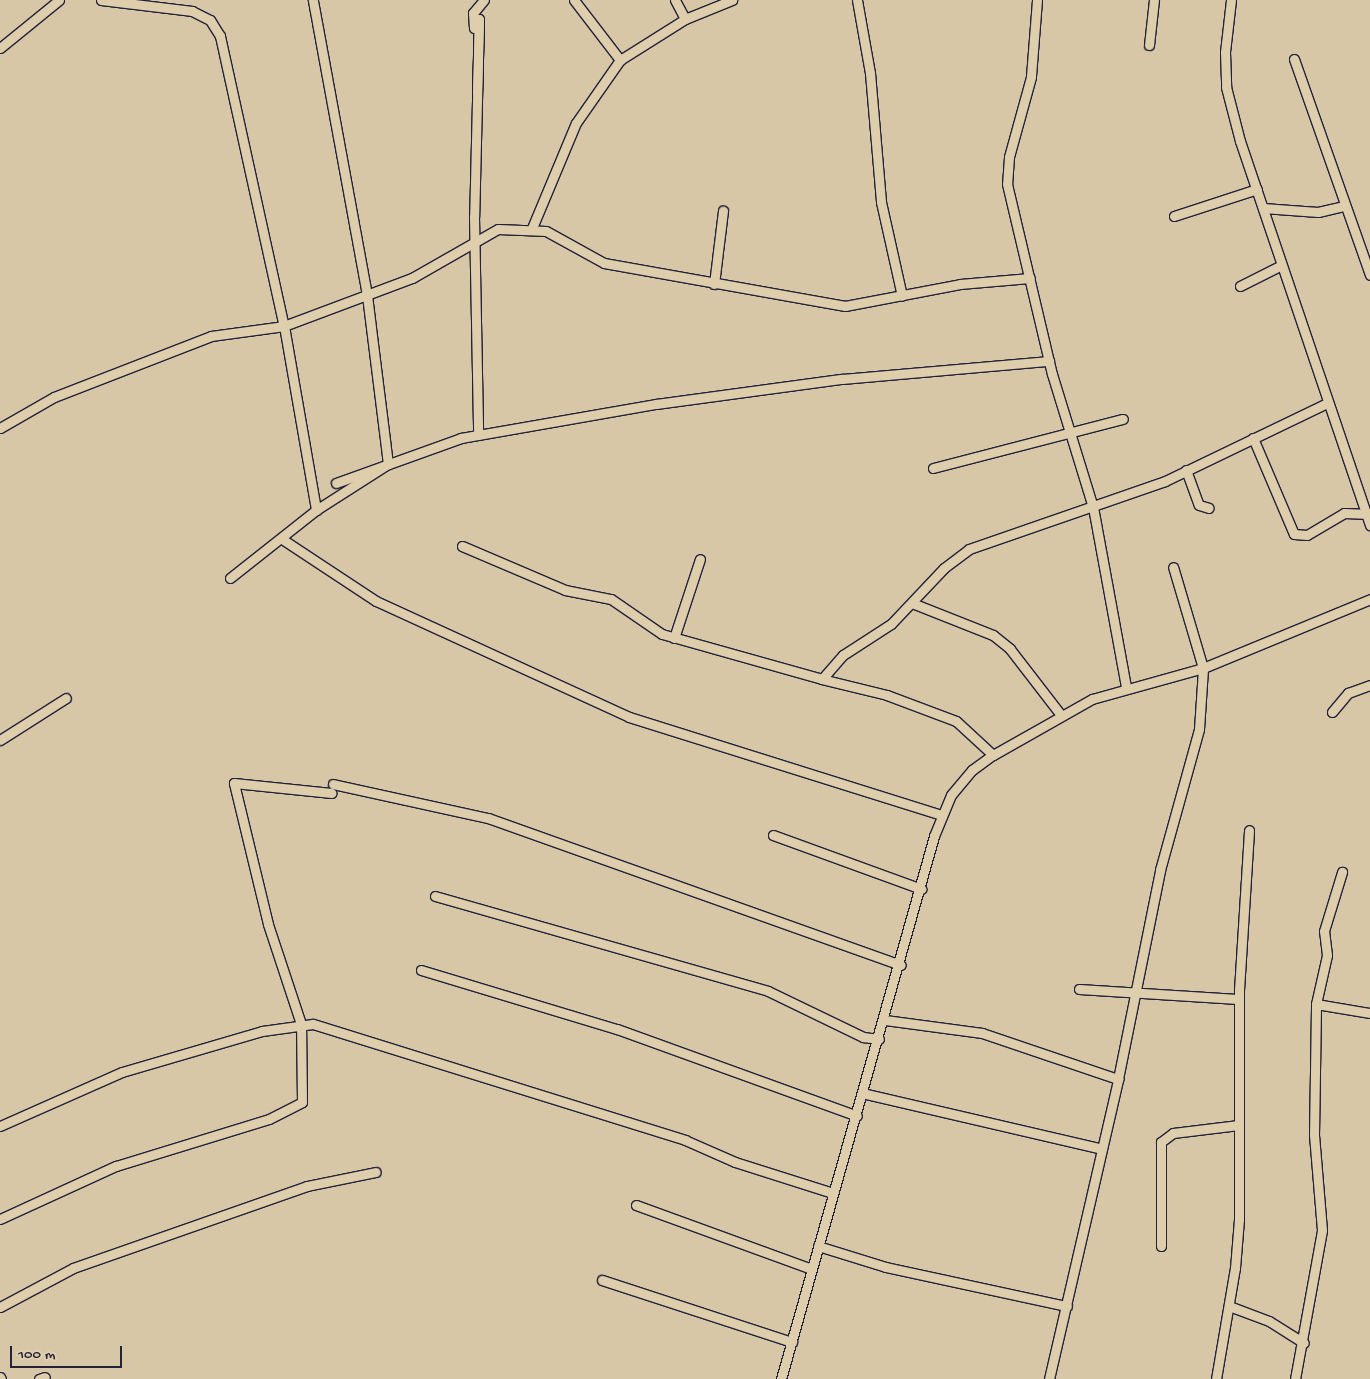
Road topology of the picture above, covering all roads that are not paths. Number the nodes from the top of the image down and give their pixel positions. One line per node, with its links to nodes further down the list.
1 (59, 0): 16 (street)
2 (101, 0): 14 (street)
3 (313, 0): 33 (street)
4 (484, 0): 12 (street)
5 (574, 0): 18 (street)
6 (675, 0): 13 (street)
7 (732, 0): 13 (street)
8 (857, 0): 34 (street)
9 (1037, 0): 30 (street)
10 (1154, 0): 15 (street)
11 (1230, 0): 21 (street)
12 (479, 19): 19 (street); 27 (street)
13 (685, 19): 18 (street)
14 (220, 36): 20 (street); 35 (street)
15 (1149, 45)
16 (0, 48)
17 (1294, 59): 22 (street)
18 (620, 60): 26 (street)
19 (477, 93)
20 (228, 102)
21 (1257, 188): 23 (street); 25 (street)
22 (1345, 206): 23 (street); 29 (street)
23 (1263, 208): 28 (street)
24 (723, 211): 31 (street)
25 (1174, 216)
26 (532, 228): 27 (street); 31 (street)
27 (474, 239): 33 (street); 40 (street)
28 (1280, 266): 32 (street); 37 (street)
29 (1370, 275)
30 (1030, 278): 34 (street); 36 (street)
31 (714, 284): 34 (street)
32 (1240, 286)
33 (367, 295): 35 (street); 47 (street)
34 (902, 296)
35 (284, 326): 39 (street); 47 (street)
36 (1049, 361): 40 (street); 45 (street)
37 (1327, 403): 41 (street); 48 (street)
38 (1123, 419): 42 (street)
39 (0, 428)
40 (478, 435): 44 (street)
41 (1253, 438): 43 (street); 48 (street)
42 (934, 468)
43 (1186, 470): 45 (street); 46 (street)
44 (336, 483)
45 (1093, 507): 56 (street); 61 (street)
46 (1210, 508)
47 (316, 510): 50 (street)
48 (1368, 514): 49 (street)
49 (1370, 526)
50 (282, 539): 54 (street); 67 (street)
51 (462, 546): 57 (street)
52 (700, 559): 57 (street)
53 (1173, 567): 58 (street)
54 (230, 578)
55 (1370, 599): 58 (street)
56 (912, 603): 59 (street); 64 (street)
57 (674, 638): 59 (street)
58 (1203, 668): 61 (street); 76 (street)
59 (822, 679): 66 (street)
60 (1370, 685): 63 (street)
61 (1126, 687): 64 (street)
62 (66, 698): 65 (street)
63 (1332, 712)
64 (1061, 715): 66 (street)
65 (0, 740)
66 (993, 755): 67 (street)
67 (942, 815): 71 (street)
68 (1249, 830): 77 (street)
69 (773, 835): 71 (street)
70 (1342, 872): 78 (street)
71 (921, 889): 73 (street)
72 (435, 896): 82 (street)
73 (901, 965): 80 (street); 81 (street)
74 (421, 970): 85 (street)
75 (1079, 990): 76 (street)
76 (1136, 992): 77 (street); 83 (street)
77 (1238, 999): 86 (street)
78 (1316, 1004): 79 (street); 101 (street)
79 (1370, 1013)
80 (885, 1020): 82 (street); 83 (street)
81 (301, 1024): 87 (street); 90 (street); 92 (street)
82 (879, 1039): 84 (street)
83 (1118, 1079): 88 (street)
84 (862, 1093): 85 (street); 88 (street)
85 (857, 1116): 90 (street)
86 (1239, 1124): 94 (street); 104 (street)
87 (0, 1126)
88 (1102, 1150): 97 (street)
89 (376, 1172): 99 (street)
90 (833, 1193): 93 (street)
91 (636, 1205): 95 (street)
92 (0, 1219)
93 (818, 1246): 95 (street); 97 (street)
94 (1161, 1246)
95 (812, 1269): 100 (street)
96 (602, 1280): 100 (street)
97 (1067, 1306): 103 (street)
98 (1229, 1306): 101 (street)
99 (0, 1307)
100 (792, 1342): 102 (street)
101 (1304, 1343): 105 (street)
102 (781, 1379)
103 (1049, 1379)
104 (1216, 1379)
105 (1295, 1379)

